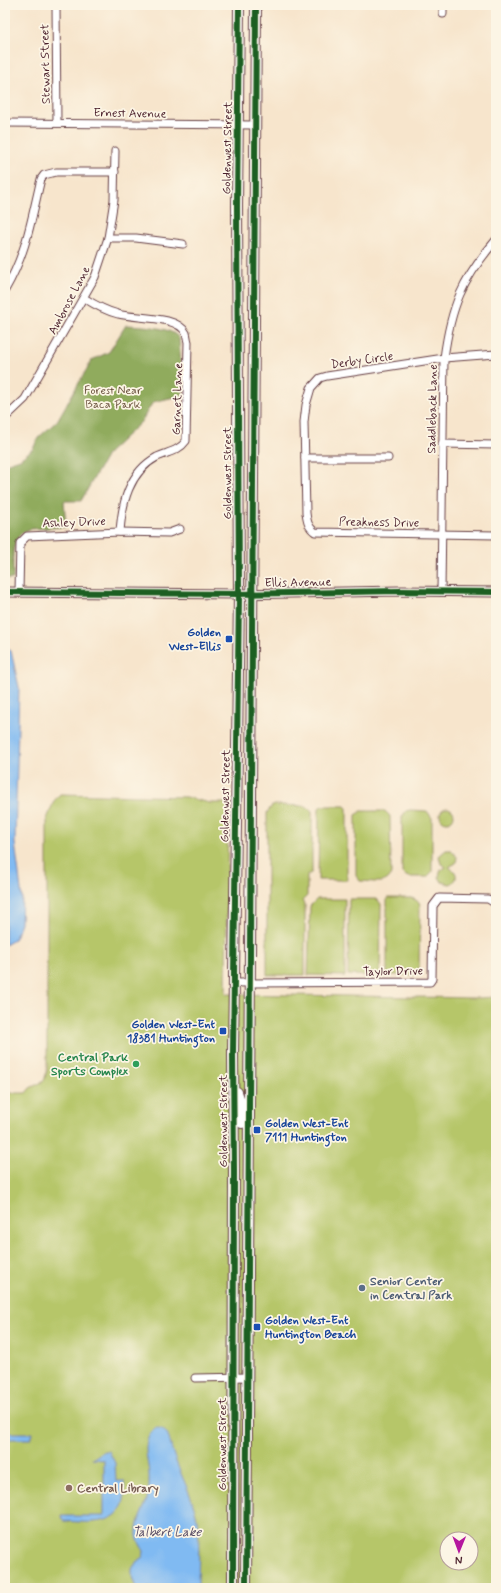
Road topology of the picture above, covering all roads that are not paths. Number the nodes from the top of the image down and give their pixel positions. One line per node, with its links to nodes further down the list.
1 (56, 5): 7 (street, Stewart Street)
2 (239, 5): 8 (main road, Goldenwest Street)
3 (256, 5): 9 (main road, Goldenwest Street)
4 (443, 5): 5 (street)
5 (443, 14)
6 (5, 123): 7 (street, Ernest Avenue)
7 (57, 123): 8 (street, Ernest Avenue)
8 (239, 125): 9 (street, Ernest Avenue); 33 (main road, Goldenwest Street)
9 (254, 126): 34 (main road, Goldenwest Street)
10 (115, 151): 11 (street, Ambrose Lane)
11 (115, 172): 12 (street, Ambrose Lane); 15 (street)
12 (108, 238): 14 (street); 16 (street, Ambrose Lane)
13 (496, 240): 18 (street, Saddleback Lane)
14 (183, 244)
15 (5, 290)
16 (84, 298): 19 (street, Ambrose Lane); 25 (street, Garnet Lane)
17 (496, 353): 18 (street, Derby Circle)
18 (444, 358): 20 (street, Saddleback Lane); 22 (street, Derby Circle)
19 (5, 418)
20 (442, 444): 21 (street); 27 (street, Saddleback Lane)
21 (496, 444)
22 (305, 458): 23 (street); 26 (street, Derby Circle)
23 (388, 458)
24 (180, 529): 25 (street, Ashley Drive)
25 (120, 532): 30 (street, Ashley Drive)
26 (315, 532): 27 (street, Preakness Drive)
27 (442, 534): 28 (street, Preakness Drive); 31 (street, Saddleback Lane)
28 (496, 535)
29 (5, 592): 30 (street, Ellis Avenue)
30 (19, 592): 33 (street, Ellis Avenue)
31 (441, 592): 32 (street, Ellis Avenue); 34 (street, Ellis Avenue)
32 (496, 592)
33 (239, 594): 34 (street, Ellis Avenue); 36 (main road, Goldenwest Street)
34 (252, 594): 37 (main road, Goldenwest Street)
35 (496, 904): 37 (street, Taylor Drive)
36 (235, 983): 37 (street, Taylor Drive); 38 (main road, Goldenwest Street)
37 (250, 983): 40 (main road, Goldenwest Street)
38 (234, 1088): 39 (main road, Goldenwest Street); 40 (main road)
39 (234, 1171): 41 (main road); 42 (main road, Goldenwest Street)
40 (249, 1171): 41 (main road, Goldenwest Street)
41 (249, 1264): 43 (main road, Goldenwest Street)
42 (233, 1376): 43 (street); 44 (street); 45 (main road, Goldenwest Street)
43 (248, 1376): 46 (main road, Goldenwest Street)
44 (194, 1378)
45 (233, 1588)
46 (246, 1588)

